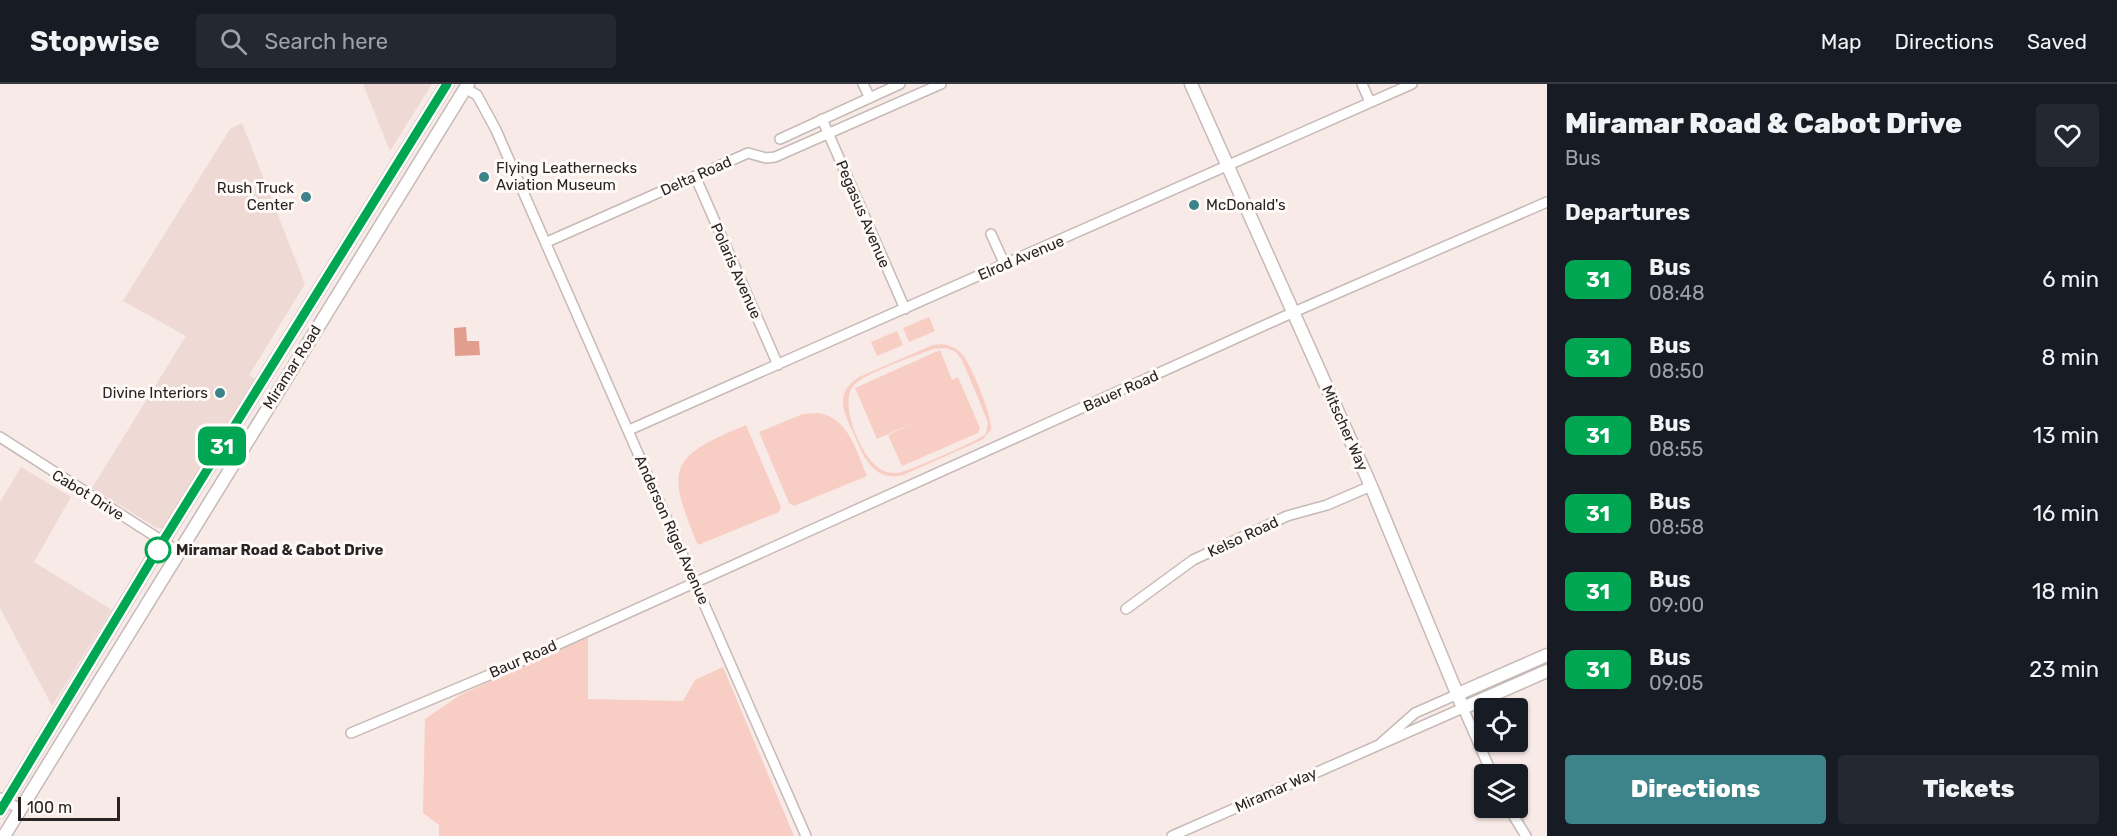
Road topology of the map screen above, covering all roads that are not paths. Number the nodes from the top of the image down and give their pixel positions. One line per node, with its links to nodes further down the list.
1 (447, 84): 26 (main road, Miramar Road)
2 (863, 84): 9 (street)
3 (900, 84): 9 (street)
4 (941, 84): 12 (street)
5 (1191, 84): 14 (main road, Mitscher Way)
6 (1362, 84): 10 (street)
7 (1412, 84): 10 (street, Elrod Avenue)
8 (467, 86): 18 (street, Anderson Rigel Avenue); 27 (main road, Miramar Road)
9 (870, 98): 11 (street)
10 (1370, 102): 14 (street, Elrod Avenue)
11 (822, 119): 12 (street, Pegasus Avenue); 13 (street)
12 (828, 134): 15 (street, Delta Road); 20 (street, Pegasus Avenue)
13 (780, 139)
14 (1229, 166): 19 (street, Elrod Avenue); 21 (main road, Mitscher Way)
15 (695, 176): 18 (street, Delta Road); 22 (street, Polaris Avenue)
16 (1547, 202): 21 (street, Bauer Road)
17 (991, 234): 19 (street)
18 (547, 242): 23 (street, Anderson Rigel Avenue)
19 (1005, 265): 20 (street, Elrod Avenue)
20 (905, 309): 22 (street, Elrod Avenue)
21 (1294, 312): 25 (main road, Mitscher Way); 28 (street, Bauer Road)
22 (778, 365): 23 (street, Elrod Avenue)
23 (629, 430): 28 (street, Anderson Rigel Avenue)
24 (0, 437): 26 (street, Cabot Drive)
25 (1371, 486): 29 (street, Kelso Road); 32 (main road, Mitscher Way)
26 (163, 541): 27 (street, Cabot Drive); 37 (main road, Miramar Road)
27 (178, 551): 38 (main road, Miramar Road)
28 (695, 582): 34 (street, Baur Road); 41 (street, Anderson Rigel Avenue)
29 (1126, 609)
30 (1547, 655): 32 (main road, Miramar Way)
31 (1547, 671): 33 (main road, Miramar Way)
32 (1458, 694): 33 (main road, Mitscher Way); 35 (street, Miramar Way)
33 (1463, 708): 35 (street, Miramar Way); 36 (street, Mitscher Way)
34 (351, 733)
35 (1381, 743): 42 (street, Miramar Way)
36 (1488, 764)
37 (2, 803): 38 (street)
38 (20, 809): 40 (main road, Miramar Road)
39 (1515, 818): 43 (street)
40 (4, 836)
41 (806, 836)
42 (1172, 836)
43 (1526, 836)

